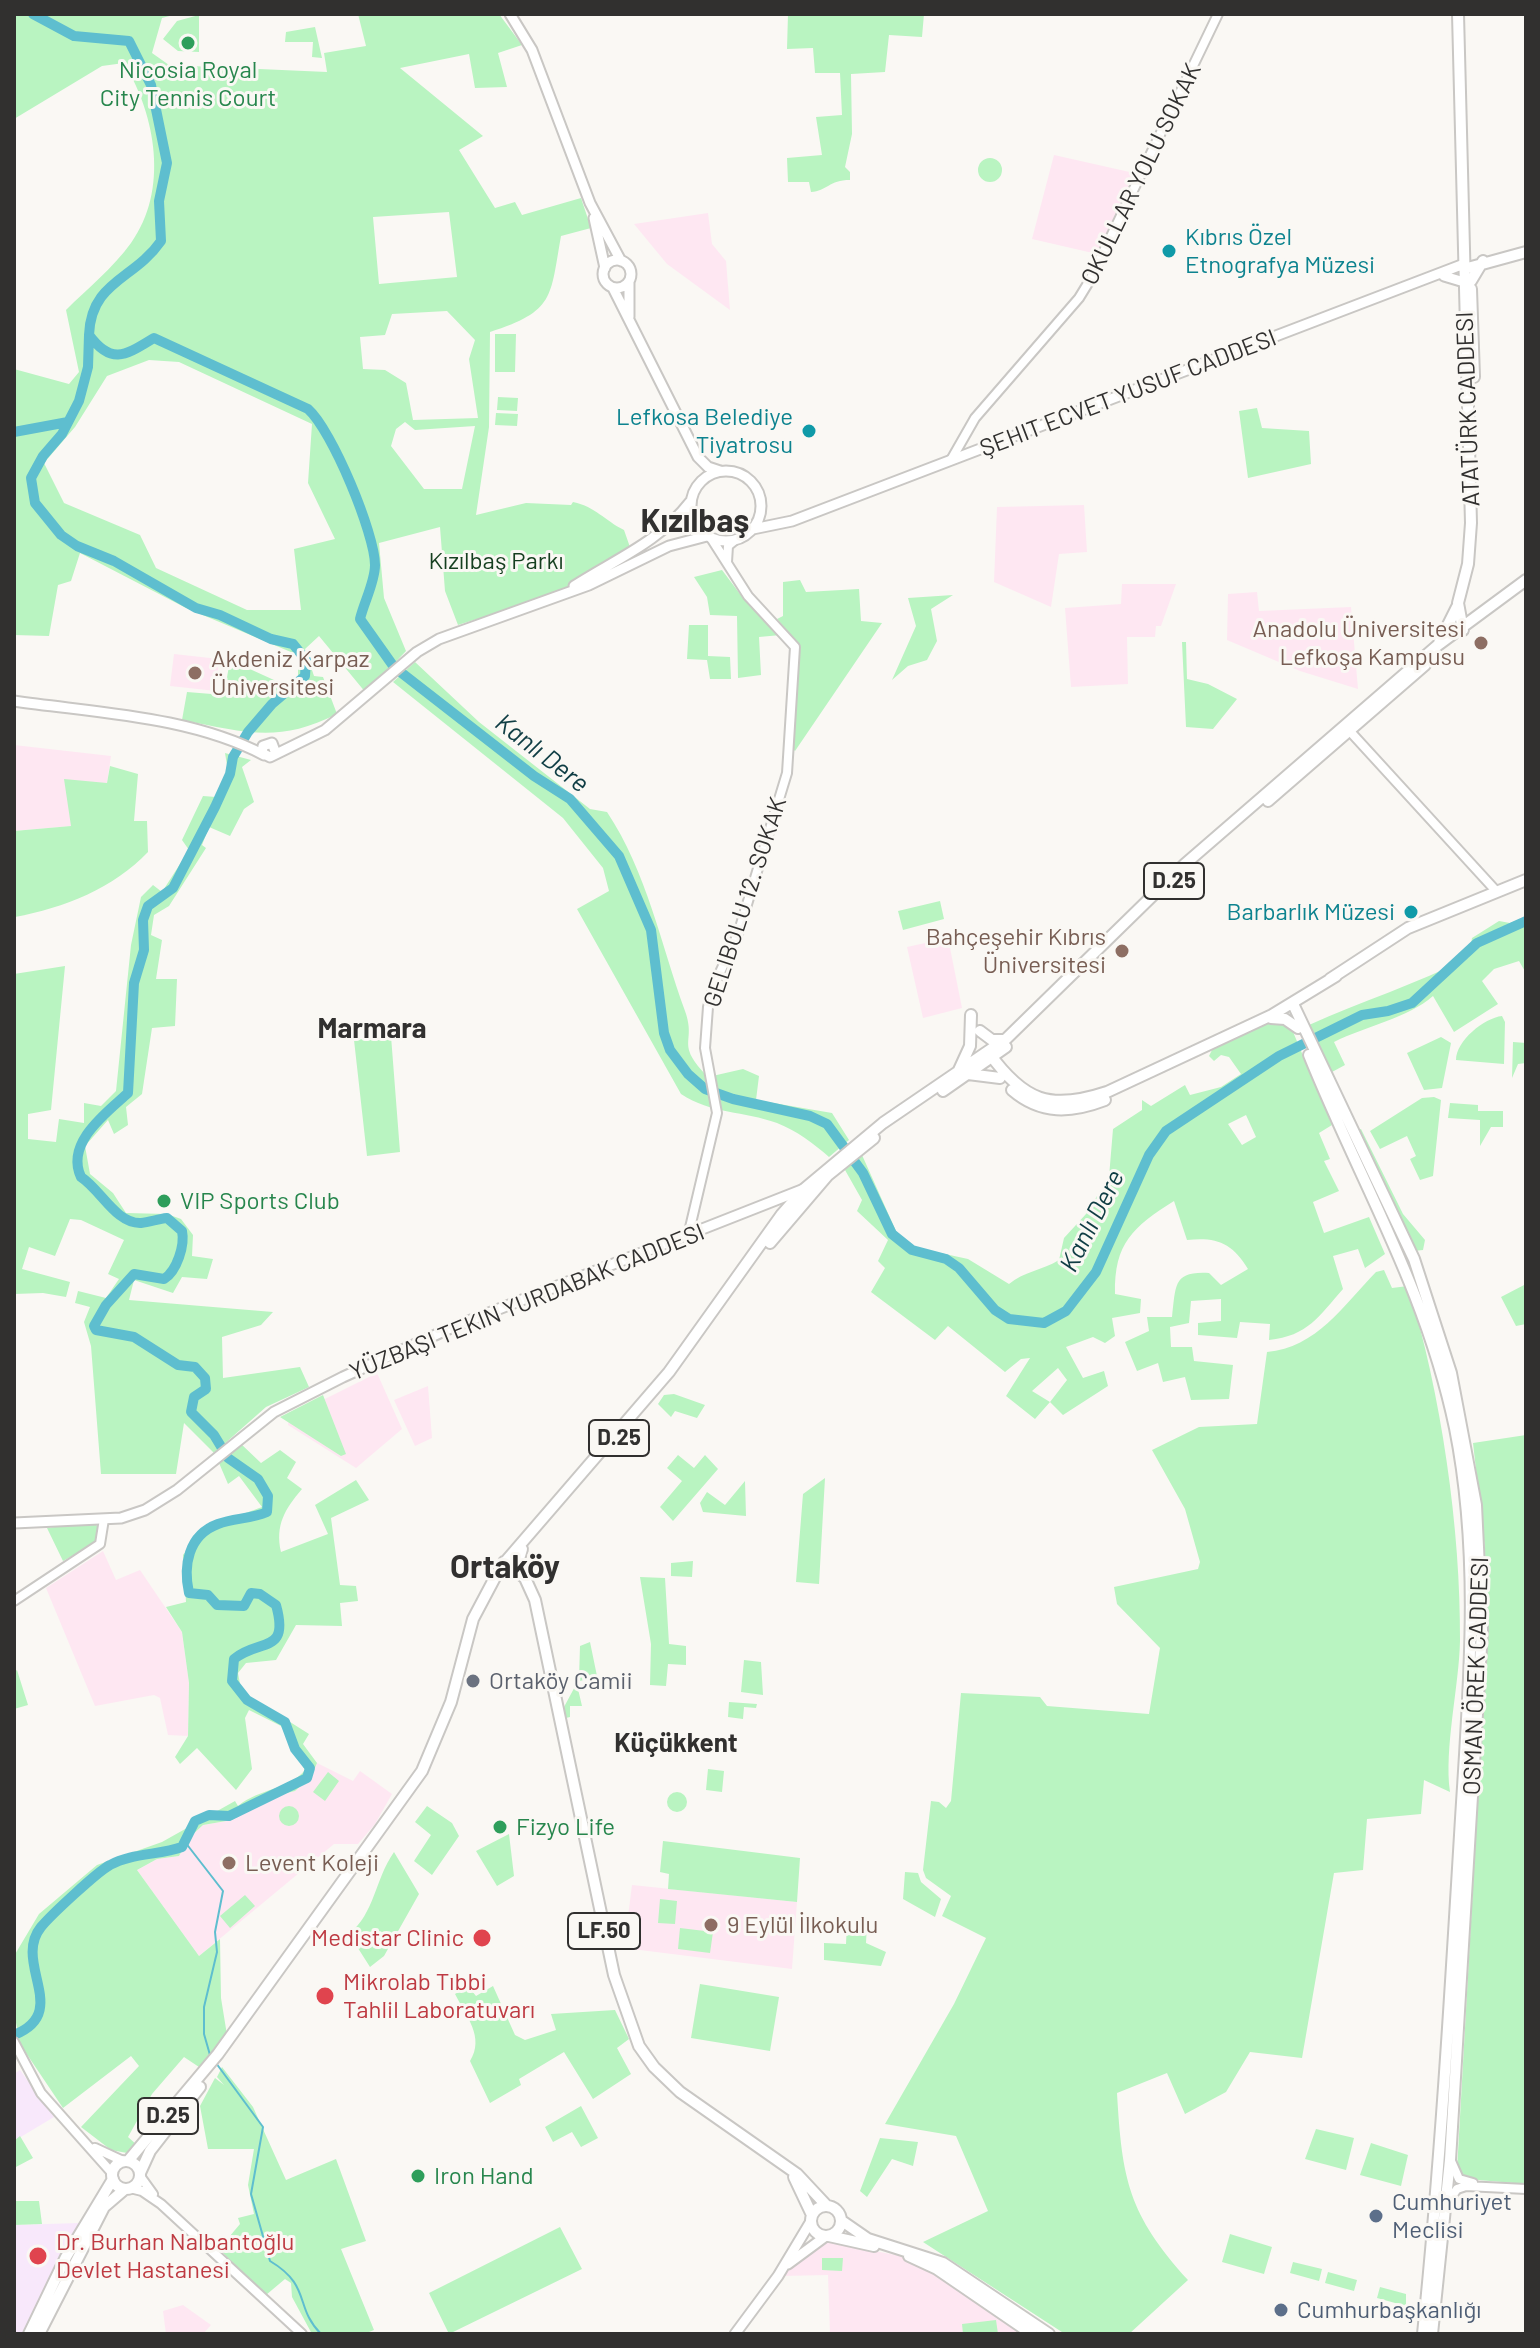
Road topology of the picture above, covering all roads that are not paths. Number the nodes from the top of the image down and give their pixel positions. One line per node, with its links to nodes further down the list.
1 (510, 14): 4 (main road)
2 (1218, 14): 17 (street, OKULLAR YOLU SOKAK)
3 (1458, 14): 5 (main road, ATATÜRK CADDESI)
4 (590, 203): 7 (main road); 10 (main road)
5 (1466, 249): 8 (main road); 9 (main road, ATATÜRK CADDESI); 11 (main road)
6 (1526, 252): 8 (main road, ŞEHIT ECVET YUSUF CADDESI)
7 (621, 261): 10 (main road); 13 (main road)
8 (1483, 261): 9 (main road, ŞEHIT ECVET YUSUF CADDESI); 14 (main road)
9 (1466, 266): 11 (main road, ŞEHIT ECVET YUSUF CADDESI); 12 (main road); 14 (main road, ATATÜRK CADDESI)
10 (605, 268): 15 (main road)
11 (1452, 268): 12 (main road, ŞEHIT ECVET YUSUF CADDESI)
12 (1440, 276): 14 (main road); 18 (main road, ŞEHIT ECVET YUSUF CADDESI)
13 (629, 281): 15 (main road); 16 (main road)
14 (1468, 282): 32 (main road, ATATÜRK CADDESI)
15 (613, 288): 16 (main road)
16 (629, 320): 19 (main road)
17 (962, 439): 18 (street); 20 (street, OKULLAR YOLU SOKAK)
18 (965, 455): 20 (main road, ŞEHIT ECVET YUSUF CADDESI)
19 (698, 457): 21 (main road); 22 (main road)
20 (951, 460): 25 (main road, ŞEHIT ECVET YUSUF CADDESI)
21 (720, 471): 22 (main road); 24 (main road)
22 (699, 484): 23 (main road)
23 (691, 501): 27 (main road); 31 (main road)
24 (761, 503): 25 (main road); 26 (main road)
25 (786, 522): 26 (main road, ŞEHIT ECVET YUSUF CADDESI)
26 (753, 529): 28 (main road)
27 (709, 537): 28 (main road); 29 (street, GELIBOLU 12. SOKAK); 31 (main road)
28 (734, 541): 29 (street)
29 (727, 563): 57 (street, GELIBOLU 12. SOKAK)
30 (1526, 580): 33 (main road, D.25)
31 (567, 590): 37 (main road)
32 (1462, 601): 34 (main road); 35 (main road, ATATÜRK CADDESI); 36 (main road)
33 (1499, 601): 34 (main road, D.25); 35 (main road, D.25)
34 (1476, 615): 35 (main road, D.25)
35 (1464, 628): 36 (main road, D.25); 38 (main road, D.25)
36 (1438, 645): 38 (main road, D.25)
37 (14, 701)
38 (1350, 727): 40 (street); 48 (main road, D.25)
39 (1526, 880): 40 (main road)
40 (1497, 892): 41 (main road)
41 (1336, 976): 42 (main road); 43 (main road)
42 (1318, 989): 43 (main road); 46 (main road)
43 (1290, 1004): 45 (main road); 46 (main road, OSMAN ÖREK CADDESI)
44 (971, 1015): 51 (main road)
45 (1259, 1019): 46 (main road); 52 (main road)
46 (1302, 1029): 49 (main road, OSMAN ÖREK CADDESI)
47 (980, 1031): 48 (main road)
48 (1008, 1042): 50 (main road, D.25); 52 (main road)
49 (1312, 1053): 69 (main road, OSMAN ÖREK CADDESI); 89 (main road, OSMAN ÖREK CADDESI)
50 (987, 1056): 51 (main road, D.25); 52 (main road)
51 (963, 1072): 52 (main road); 53 (main road, D.25)
52 (1002, 1076)
53 (826, 1173): 54 (main road, D.25); 56 (main road, D.25)
54 (804, 1189): 55 (main road); 56 (main road, D.25)
55 (761, 1208): 56 (main road); 57 (main road)
56 (785, 1217): 60 (main road, D.25); 61 (main road, D.25)
57 (688, 1237): 58 (main road)
58 (104, 1519): 59 (main road); 63 (street)
59 (14, 1523)
60 (522, 1549): 61 (main road, D.25); 62 (main road)
61 (505, 1567): 62 (main road); 64 (main road, LF.50); 66 (main road, D.25); 66 (main road, D.25)
62 (522, 1574): 64 (main road, LF.50)
63 (14, 1601)
64 (538, 1621): 71 (main road, LF.50)
65 (14, 2044): 68 (street)
66 (220, 2056): 67 (main road, D.25)
67 (208, 2071): 70 (main road, D.25); 72 (main road, D.25)
68 (88, 2143): 70 (street); 73 (street)
69 (1450, 2160): 75 (street); 76 (main road, OSMAN ÖREK CADDESI)
70 (125, 2161): 72 (main road, D.25); 73 (main road, D.25)
71 (790, 2170): 78 (main road, LF.50); 79 (main road, LF.50)
72 (140, 2175): 74 (main road, D.25); 77 (street)
73 (113, 2176): 74 (main road); 83 (main road, D.25)
74 (127, 2188): 77 (street); 84 (main road, D.25)
75 (1523, 2189): 76 (street)
76 (1446, 2203): 90 (main road, OSMAN ÖREK CADDESI)
77 (161, 2204): 85 (street)
78 (826, 2205): 79 (main road); 80 (main road, LF.50)
79 (812, 2218): 81 (main road, LF.50); 82 (main road)
80 (842, 2221): 81 (main road); 88 (main road, LF.50)
81 (828, 2236): 82 (main road); 87 (main road)
82 (782, 2269): 86 (main road)
83 (29, 2334)
84 (39, 2334)
85 (302, 2334)
86 (735, 2334)
87 (1032, 2334)
88 (1049, 2334)
89 (1423, 2334)
90 (1432, 2334)

